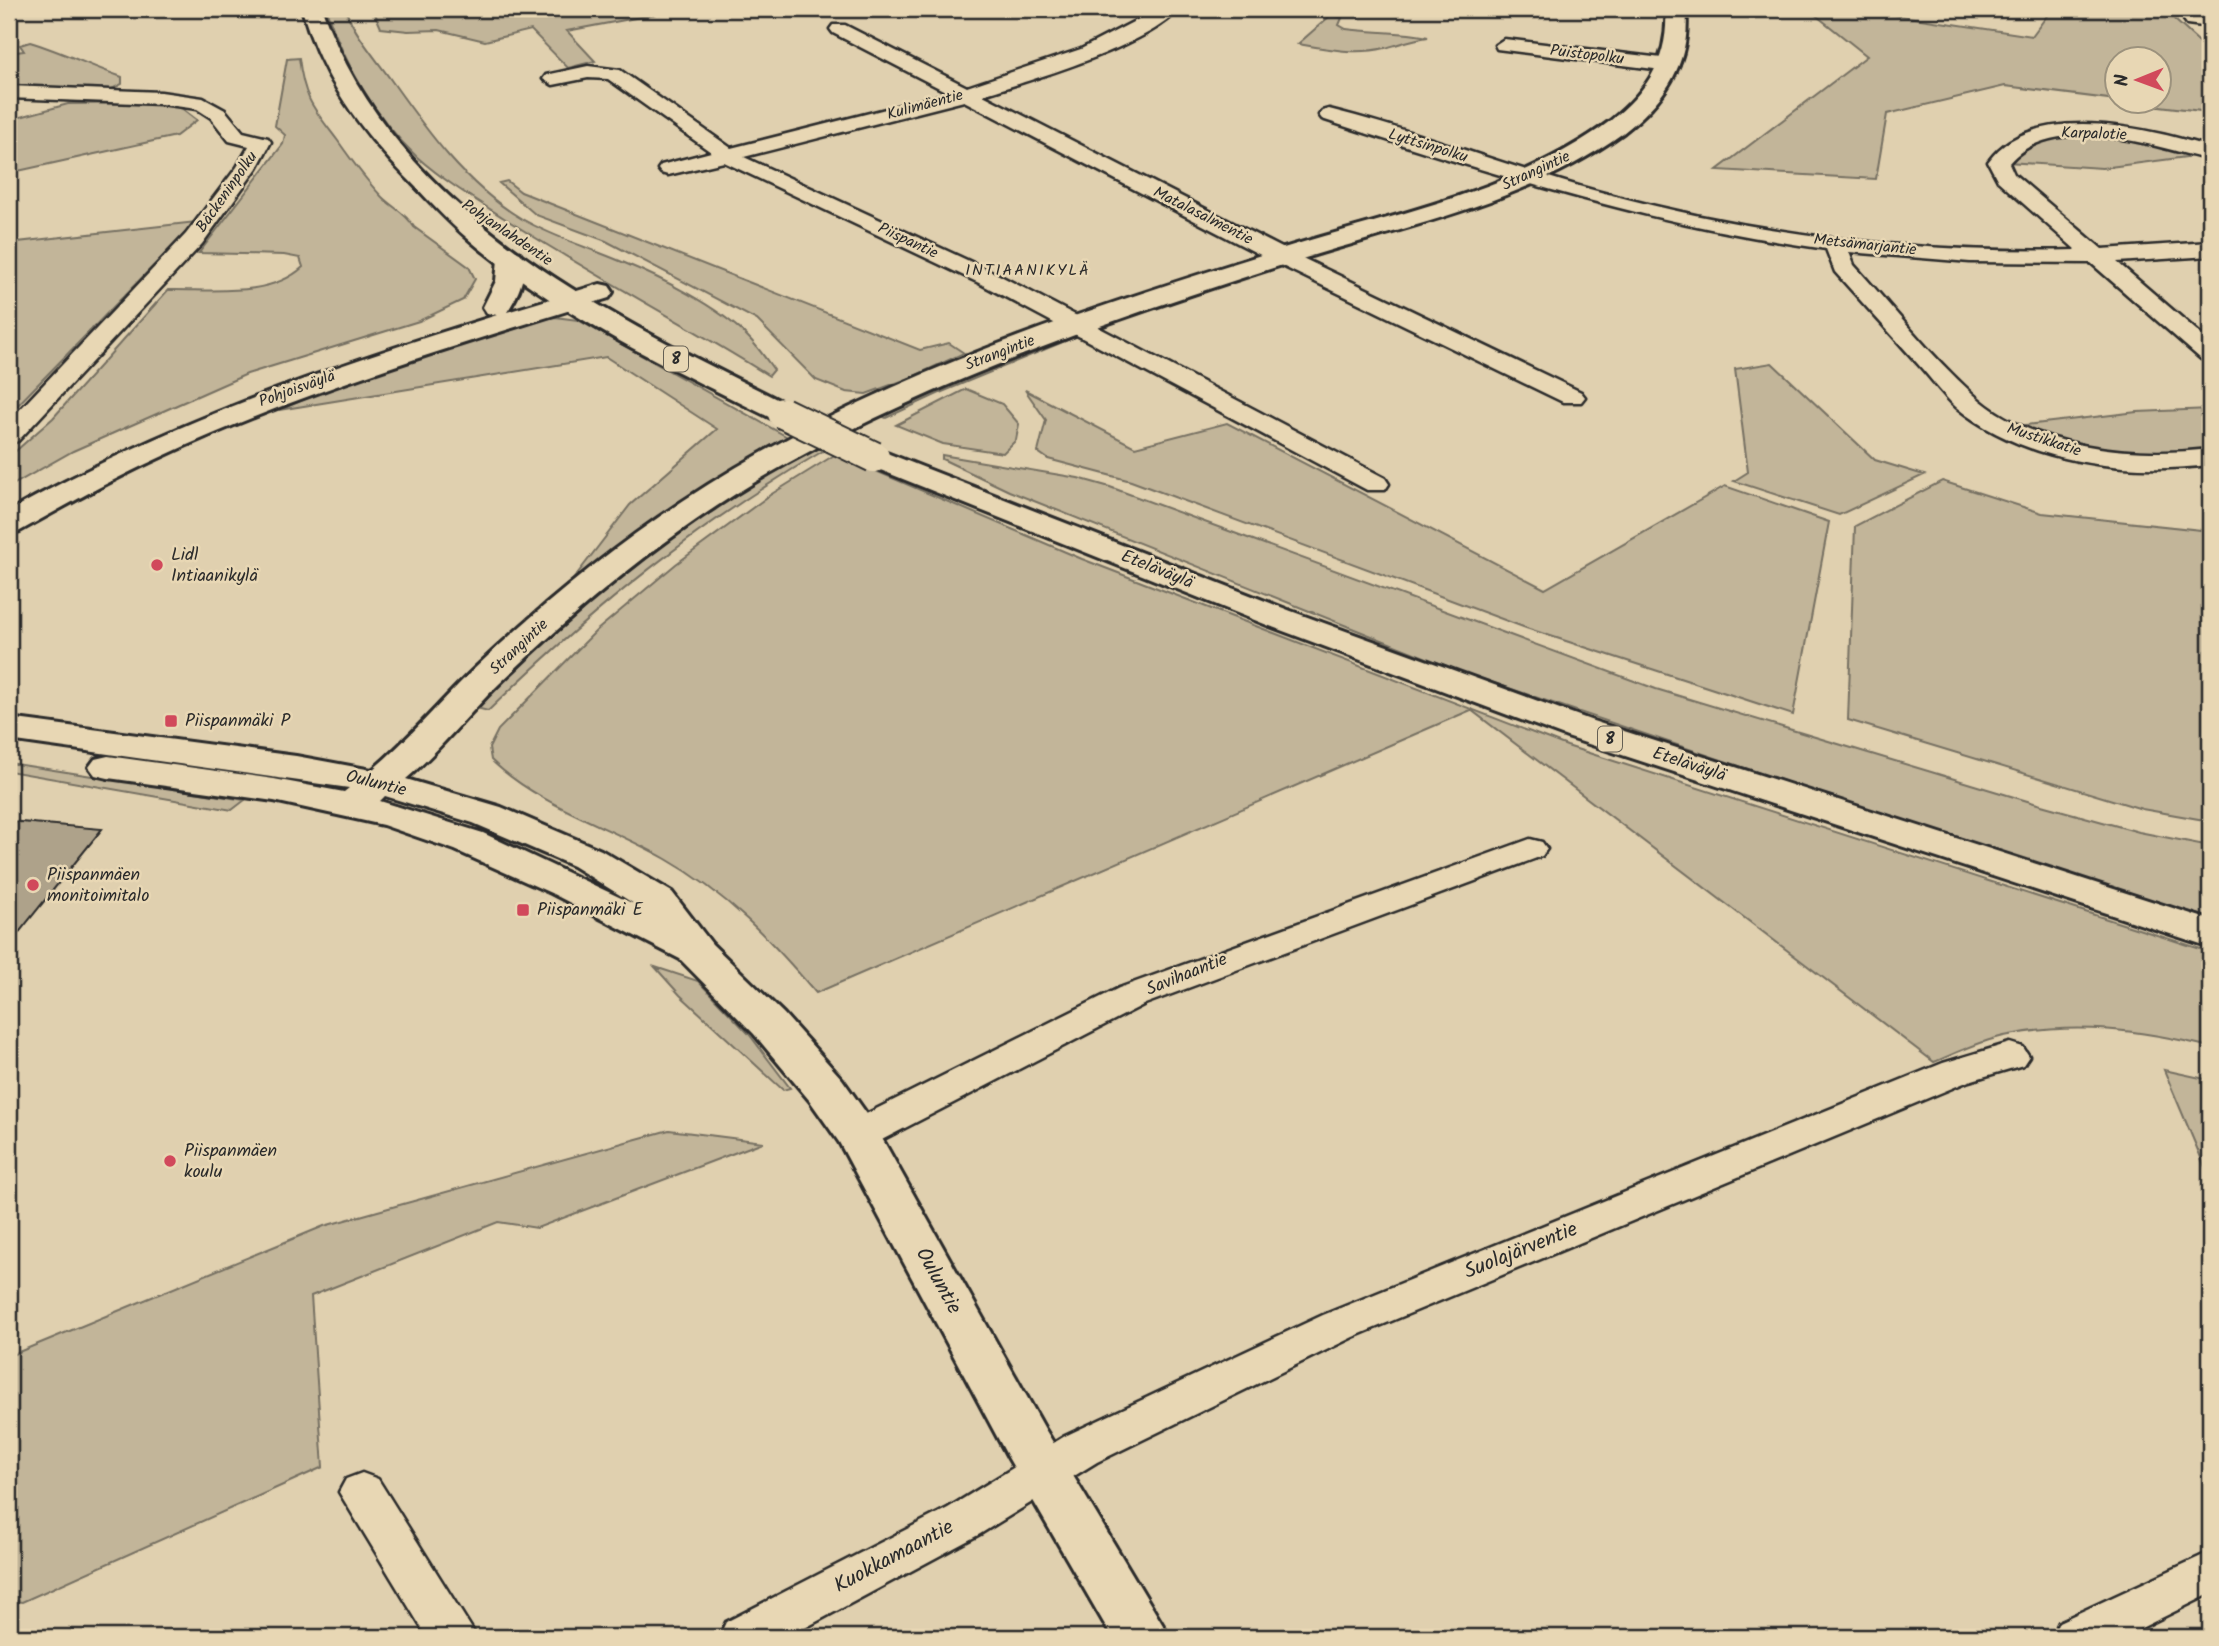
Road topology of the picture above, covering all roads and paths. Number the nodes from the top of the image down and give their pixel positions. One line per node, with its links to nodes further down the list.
1 (312, 9): 14 (main road, Pohjanlahdentie / 8)
2 (1170, 9): 9 (street, Kulimäentie)
3 (1676, 9): 6 (main road, Strangintie)
4 (839, 29): 9 (street, Matalasalmentie)
5 (1504, 45): 6 (street, Puistopolku)
6 (1670, 65): 15 (main road, Strangintie)
7 (553, 79): 12 (street, Piispantie)
8 (9, 92): 26 (street, Bäckeninpolku)
9 (965, 95): 12 (street, Kulimäentie); 19 (street, Matalasalmentie)
10 (1329, 115): 15 (street, Lyttsinpolku)
11 (2210, 153): 18 (street, Karpalotie)
12 (728, 154): 13 (street, Kulimäentie); 23 (street, Piispantie)
13 (668, 169)
14 (416, 173): 20 (main road, Pohjanlahdentie / 8); 21 (main road, Pohjanlahdentie / 8)
15 (1527, 177): 16 (street, Metsämarjantie); 19 (main road, Strangintie)
16 (1835, 243): 18 (street, Metsämarjantie); 27 (street, Mustikkatie)
17 (2210, 249): 18 (street, Metsämarjantie)
18 (2098, 255): 24 (street)
19 (1282, 257): 23 (main road, Strangintie); 25 (street, Matalasalmentie)
20 (511, 259): 21 (main road, Pohjanlahdentie / 8); 22 (main road)
21 (577, 290): 22 (main road, Pohjoisväylä); 30 (main road, Pohjoisväylä); 35 (main road, Eteläväylä / 8, bridge)
22 (496, 307): 29 (main road, Pohjoisväylä)
23 (1075, 326): 28 (street, Piispantie); 33 (main road, Strangintie)
24 (2210, 354)
25 (1572, 397)
26 (9, 436)
27 (2210, 457)
28 (1376, 484)
29 (9, 506)
30 (9, 524)
31 (9, 729): 33 (main road, Ouluntie)
32 (9, 754): 33 (main road, Ouluntie)
33 (364, 794): 37 (main road, Ouluntie)
34 (1530, 849): 37 (street, Savihaantie)
35 (2210, 934)
36 (2010, 1056): 38 (street, Suolajärventie)
37 (858, 1135): 38 (main road, Ouluntie)
38 (1043, 1472): 42 (street, Kuokkamaantie); 43 (main road, Ouluntie)
39 (362, 1492): 41 (street)
40 (2210, 1572): 44 (street)
41 (453, 1637)
42 (743, 1637)
43 (1142, 1637)
44 (2076, 1637)

